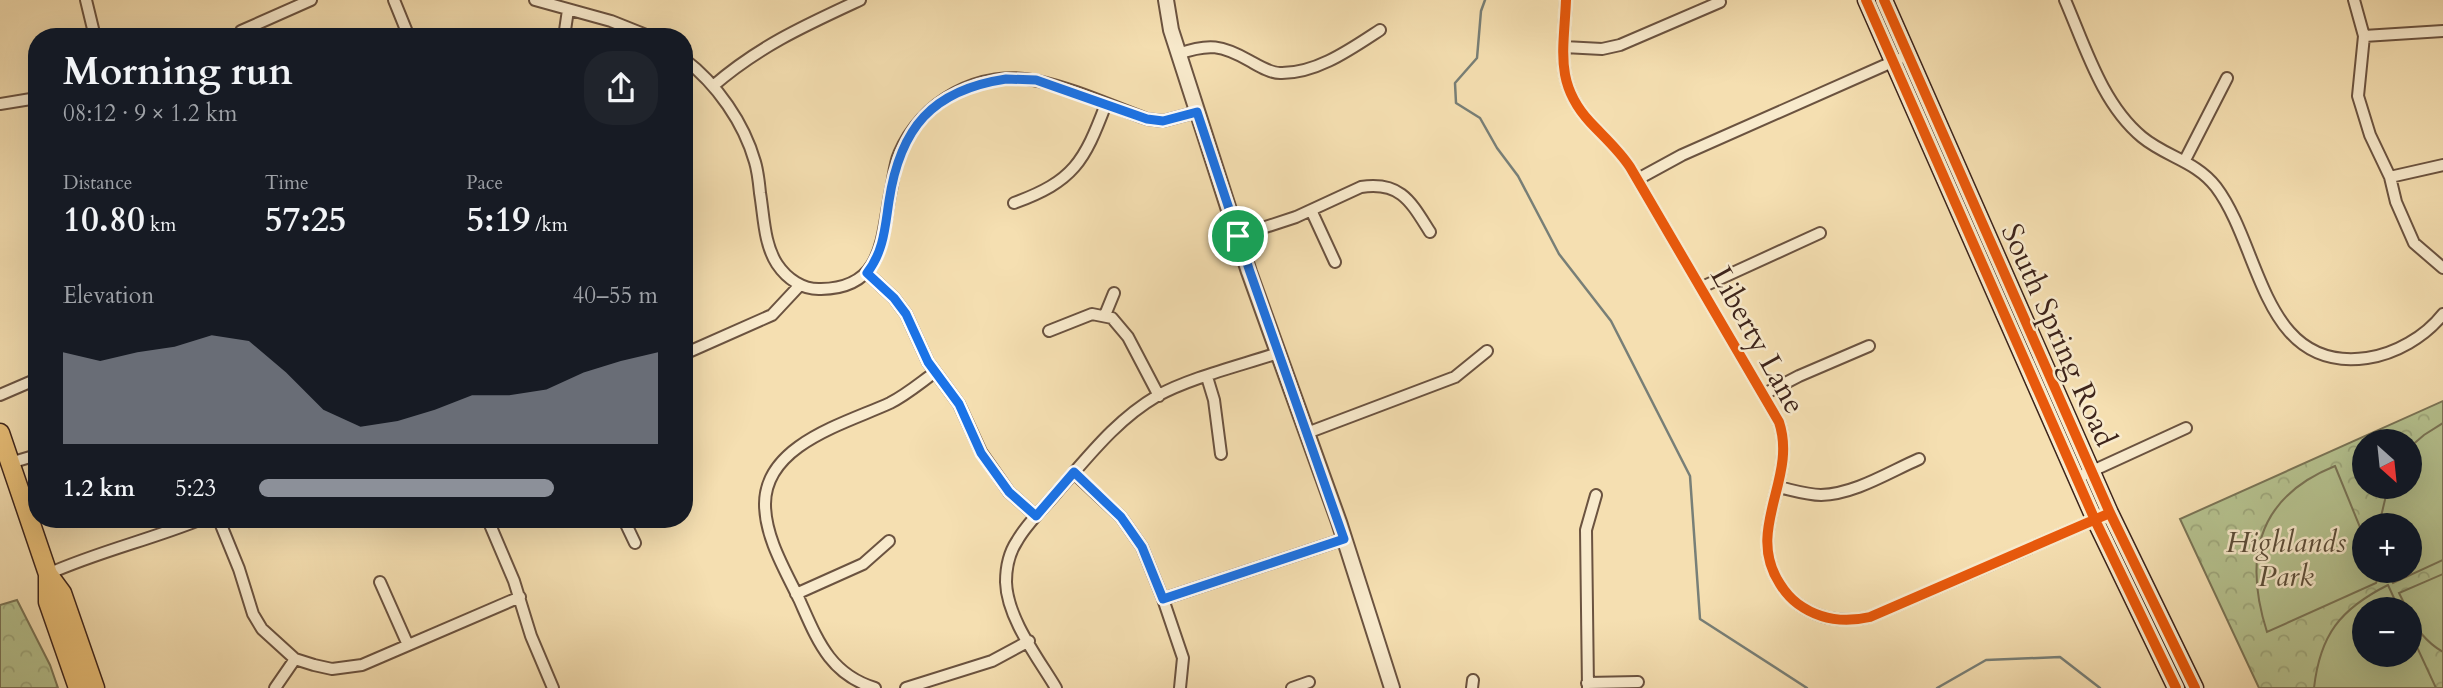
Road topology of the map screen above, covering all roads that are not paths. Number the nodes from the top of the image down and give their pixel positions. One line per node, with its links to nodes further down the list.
1 (86, 0): 14 (street)
2 (311, 0): 15 (street)
3 (394, 0): 16 (street)
4 (535, 0): 13 (street)
5 (860, 0): 27 (street)
6 (1166, 0): 23 (street)
7 (1566, 0): 22 (street, Liberty Lane)
8 (1866, 0): 24 (main road, South Spring Road)
9 (1884, 0): 24 (main road, South Spring Road)
10 (2065, 0): 32 (street)
11 (2354, 0): 21 (street)
12 (1720, 2): 22 (street)
13 (568, 10): 17 (street); 18 (street)
14 (93, 28)
15 (248, 28)
16 (406, 28)
17 (565, 28)
18 (628, 28)
19 (1380, 30): 23 (street)
20 (2443, 31): 21 (street)
21 (2364, 36): 34 (street)
22 (1564, 47): 35 (street, Liberty Lane)
23 (1178, 54): 31 (street)
24 (1901, 59): 35 (street); 68 (main road, South Spring Road)
25 (693, 67): 27 (street)
26 (2227, 78): 32 (street)
27 (713, 86): 44 (street)
28 (28, 99): 29 (street)
29 (0, 104)
30 (1106, 104): 31 (street); 36 (street); 43 (street)
31 (1197, 112): 40 (street)
32 (2185, 160): 47 (street)
33 (2443, 165): 34 (street)
34 (2390, 177): 42 (street)
35 (1638, 179): 45 (street, Liberty Lane)
36 (1014, 203)
37 (1311, 209): 38 (street); 40 (street); 41 (street)
38 (1430, 232)
39 (1819, 233): 45 (street)
40 (1238, 236): 53 (street)
41 (1335, 262)
42 (2443, 268)
43 (867, 273): 44 (street); 54 (street)
44 (800, 285): 51 (street)
45 (1702, 287): 57 (street, Liberty Lane)
46 (1114, 293): 48 (street)
47 (2443, 314)
48 (1105, 315): 49 (street); 59 (street)
49 (1049, 331)
50 (1869, 346): 57 (street)
51 (693, 350)
52 (1487, 351): 62 (street)
53 (1278, 353): 55 (street); 62 (street)
54 (934, 373): 72 (street); 84 (street)
55 (1207, 377): 59 (street); 63 (street)
56 (28, 383): 58 (street)
57 (1765, 394): 69 (street, Liberty Lane)
58 (0, 396)
59 (1159, 396): 67 (street)
60 (2186, 428): 68 (street)
61 (0, 433): 66 (main road)
62 (1307, 433): 79 (street)
63 (1222, 454)
64 (28, 457): 66 (street)
65 (1919, 458): 69 (street)
66 (10, 463): 71 (main road)
67 (1074, 472): 72 (street); 86 (street)
68 (2085, 474): 73 (main road, South Spring Road)
69 (1778, 486): 73 (street, Liberty Lane)
70 (1596, 495): 92 (street)
71 (28, 516)
72 (1036, 516): 87 (street)
73 (2102, 517): 103 (main road, South Spring Road); 104 (main road, South Spring Road)
74 (32, 528): 82 (main road)
75 (177, 528): 82 (street)
76 (222, 528): 89 (street)
77 (491, 528): 85 (street)
78 (628, 528): 81 (street)
79 (1344, 539): 86 (street); 102 (street)
80 (889, 541): 84 (street)
81 (635, 543)
82 (48, 574): 94 (main road); 95 (main road)
83 (380, 582): 88 (street)
84 (796, 594): 93 (street)
85 (520, 597): 88 (street); 97 (street)
86 (1163, 599): 100 (street)
87 (1029, 641): 98 (street); 99 (street)
88 (408, 645): 89 (street)
89 (295, 659): 96 (street)
90 (1309, 682): 101 (street)
91 (1638, 682): 92 (street)
92 (1588, 686)
93 (867, 687)
94 (78, 688)
95 (95, 688)
96 (275, 688)
97 (553, 688)
98 (906, 688)
99 (1056, 688)
100 (1180, 688)
101 (1292, 688)
102 (1392, 688)
103 (2176, 688)
104 (2195, 688)

